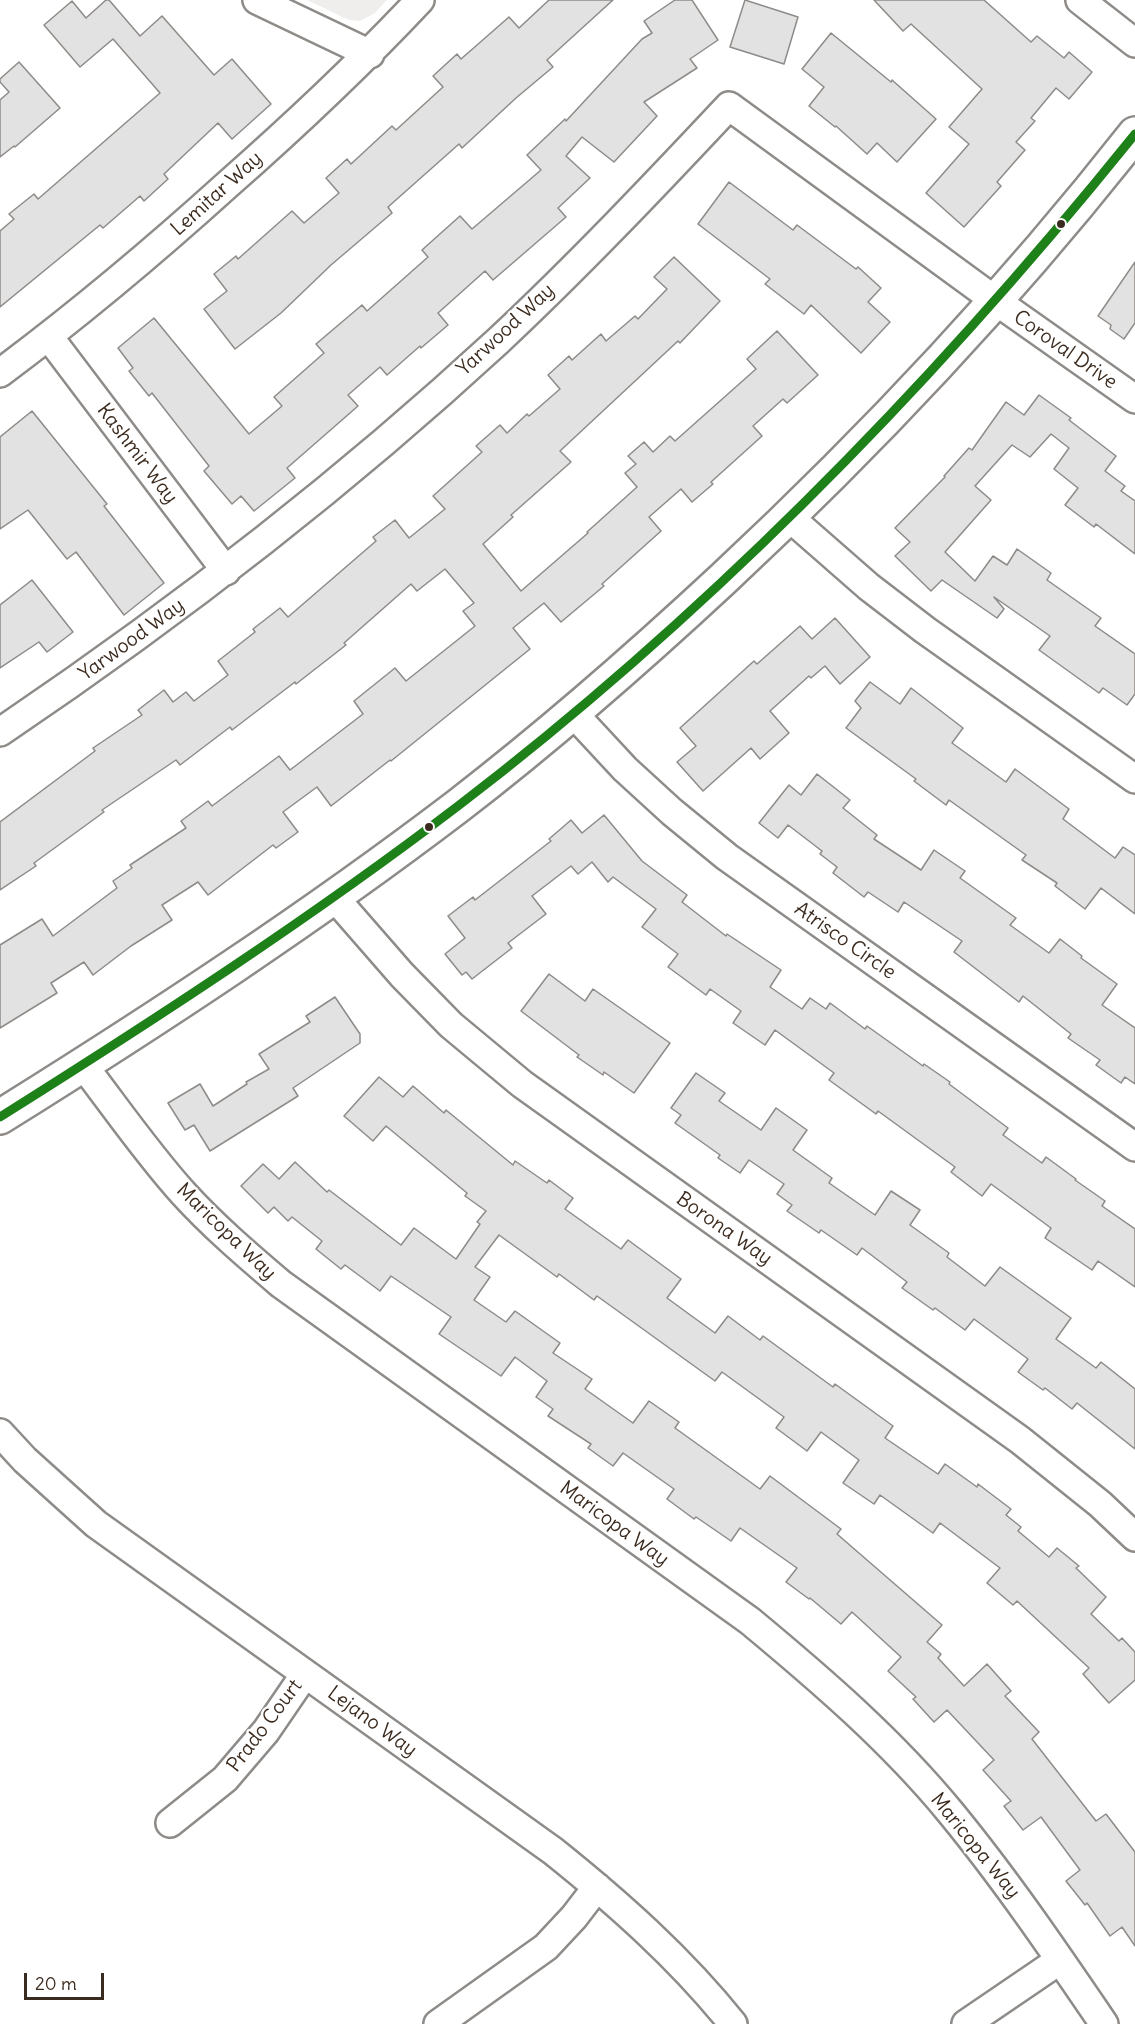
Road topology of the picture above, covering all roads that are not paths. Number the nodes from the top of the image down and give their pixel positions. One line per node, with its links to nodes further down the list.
1 (257, 0): 5 (street)
2 (420, 0): 5 (street, Lemitar Way)
3 (1080, 0): 4 (street)
4 (1135, 43)
5 (370, 54): 8 (street, Lemitar Way)
6 (1135, 134): 7 (street)
7 (996, 301): 10 (street, Coroval Drive); 11 (street); 12 (street, Yarwood Way)
8 (49, 337): 9 (street, Lemitar Way); 12 (street, Kashmir Way)
9 (0, 373)
10 (1135, 399)
11 (789, 518): 13 (street); 15 (street)
12 (226, 571): 14 (street, Yarwood Way)
13 (573, 713): 16 (street); 19 (street, Atrisco Circle)
14 (0, 732)
15 (1135, 779)
16 (334, 897): 17 (street); 21 (street, Borona Way)
17 (83, 1065): 18 (street); 25 (street, Maricopa Way)
18 (0, 1117)
19 (1135, 1147)
20 (0, 1433): 22 (street, Lejano Way)
21 (1135, 1537)
22 (305, 1674): 23 (street, Prado Court); 24 (street, Lejano Way)
23 (170, 1823)
24 (597, 1887): 26 (street); 27 (street, Lejano Way)
25 (1060, 1960): 28 (street); 29 (street, Maricopa Way)
26 (438, 2024)
27 (733, 2024)
28 (966, 2024)
29 (1104, 2024)

